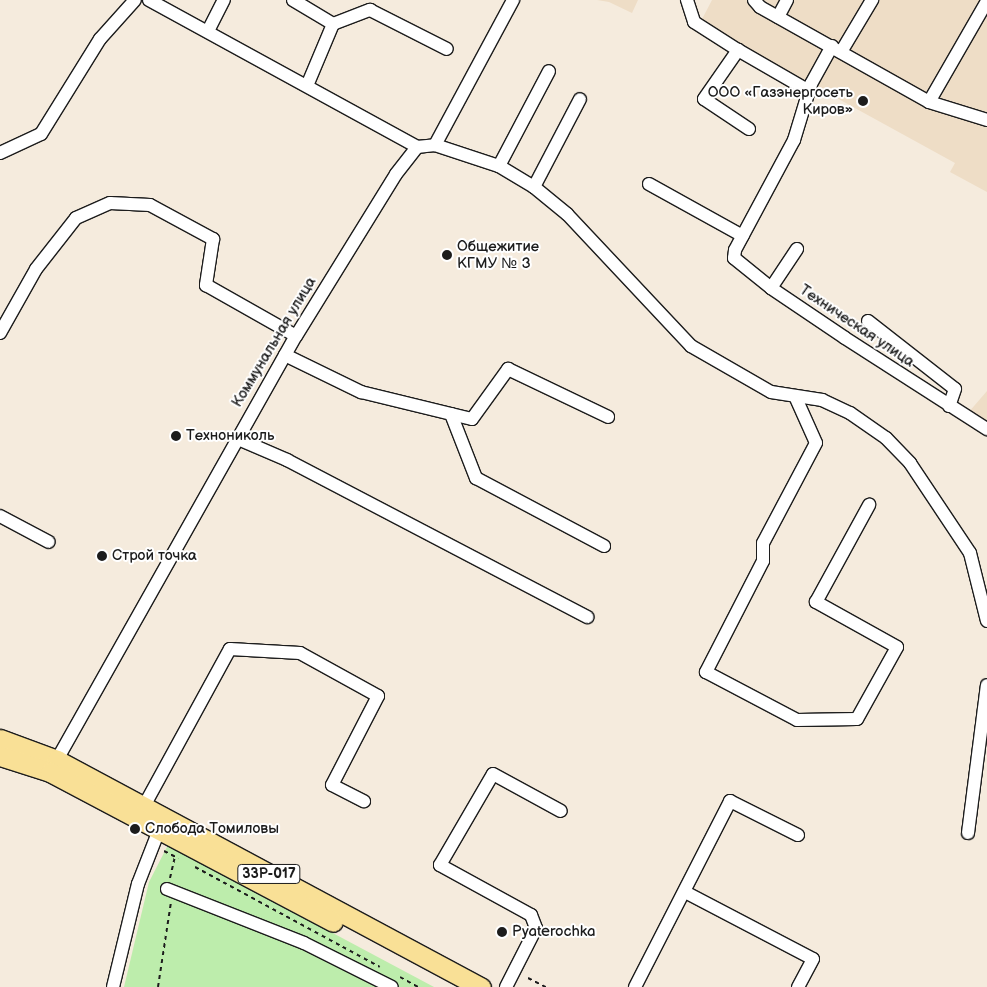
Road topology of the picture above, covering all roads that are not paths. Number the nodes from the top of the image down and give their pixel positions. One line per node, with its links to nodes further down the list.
1 (135, 0): 26 (street)
2 (149, 0): 13 (street)
3 (224, 0): 13 (street)
4 (293, 0): 12 (street)
5 (513, 0): 24 (street)
6 (687, 0): 16 (street)
7 (754, 0): 11 (street)
8 (787, 0): 11 (street)
9 (872, 0): 14 (street)
10 (987, 1): 21 (street)
11 (778, 17): 14 (street)
12 (333, 24): 15 (street); 18 (street)
13 (208, 31): 18 (street)
14 (836, 49): 19 (street); 21 (street)
15 (447, 50)
16 (738, 50): 19 (street); 23 (street)
17 (549, 71): 27 (street)
18 (306, 86): 25 (street)
19 (809, 91): 30 (street)
20 (580, 99): 29 (street)
21 (929, 102): 22 (street)
22 (987, 120)
23 (749, 129)
24 (435, 145): 25 (street); 27 (street)
25 (417, 147): 35 (street, Коммунальная улица)
26 (0, 153)
27 (499, 166): 29 (street)
28 (649, 184): 30 (street)
29 (534, 187): 37 (street)
30 (743, 236): 32 (street, Техническая улица)
31 (797, 249): 32 (street)
32 (771, 288): 38 (street, Техническая улица)
33 (868, 321): 38 (street)
34 (0, 333): 35 (street)
35 (296, 336): 36 (street, Коммунальная улица)
36 (285, 355): 39 (street); 42 (street, Коммунальная улица)
37 (795, 396): 43 (street); 48 (street)
38 (949, 406): 41 (street, Техническая улица)
39 (451, 414): 40 (street); 46 (street)
40 (608, 417)
41 (987, 429)
42 (236, 438): 47 (street); 52 (street, Коммунальная улица)
43 (869, 505)
44 (0, 516): 45 (street)
45 (48, 542)
46 (604, 546)
47 (587, 617)
48 (987, 621)
49 (987, 685): 56 (street)
50 (0, 739): 52 (highway, 33Р-017)
51 (0, 756): 52 (highway, 33Р-017)
52 (53, 766): 54 (highway, 33Р-017); 58 (highway, 33Р-017)
53 (364, 801): 54 (street)
54 (144, 806): 64 (highway, 33Р-017)
55 (561, 810): 65 (street)
56 (968, 833)
57 (798, 835): 60 (street)
58 (156, 838): 62 (street); 63 (highway, 33Р-017)
59 (170, 890): 61 (street)
60 (684, 892): 66 (street); 67 (street)
61 (393, 981)
62 (113, 987)
63 (455, 987)
64 (481, 987)
65 (506, 987)
66 (635, 987)
67 (798, 987)

